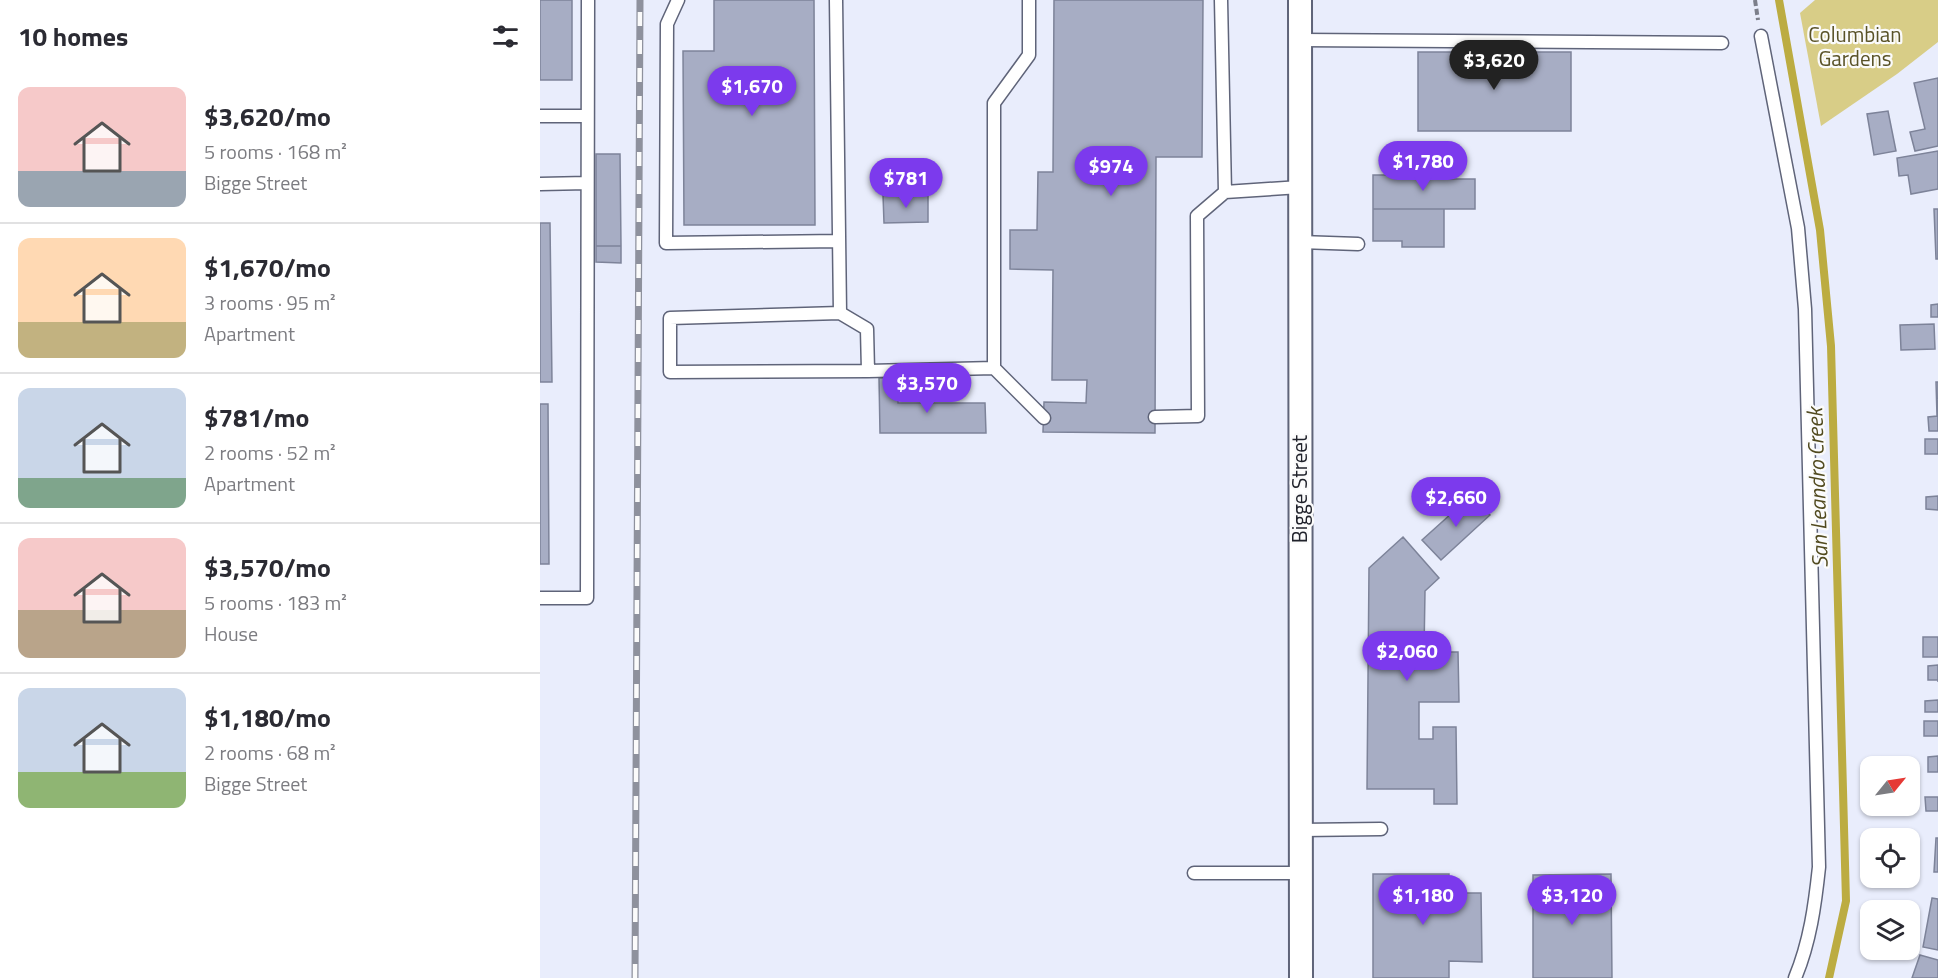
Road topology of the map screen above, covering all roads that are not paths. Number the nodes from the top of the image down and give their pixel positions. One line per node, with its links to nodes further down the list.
1 (588, 0): 11 (lane)
2 (678, 0): 16 (lane)
3 (836, 0): 16 (lane)
4 (1029, 0): 20 (lane)
5 (1221, 0): 15 (lane)
6 (1300, 0): 8 (street, Bigge Street)
7 (1761, 36): 30 (lane)
8 (1300, 40): 9 (lane); 14 (street, Bigge Street)
9 (1722, 43)
10 (540, 116): 11 (lane)
11 (587, 116): 13 (lane)
12 (540, 183): 13 (lane)
13 (587, 183): 24 (lane)
14 (1300, 187): 15 (lane); 17 (street, Bigge Street)
15 (1225, 192): 22 (lane)
16 (839, 241): 19 (lane)
17 (1300, 242): 18 (lane); 26 (street, Bigge Street)
18 (1358, 244)
19 (840, 314): 21 (lane); 21 (lane)
20 (994, 368): 21 (lane); 23 (lane)
21 (868, 371)
22 (1155, 417)
23 (1044, 418)
24 (540, 598)
25 (1381, 829): 26 (lane)
26 (1301, 830): 28 (street, Bigge Street)
27 (1194, 873): 28 (lane)
28 (1301, 873): 29 (street, Bigge Street)
29 (1301, 978)
30 (1795, 978)

